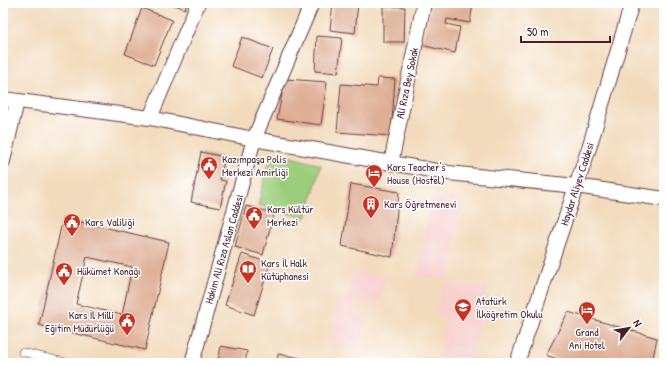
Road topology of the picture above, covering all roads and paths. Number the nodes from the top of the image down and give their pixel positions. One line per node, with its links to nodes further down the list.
1 (198, 3): 6 (street)
2 (312, 3): 7 (street, Hakim Ali Rıza Aslan Caddesi)
3 (424, 3): 9 (street, Ali Rıza Bey Sokak)
4 (632, 3): 10 (street, Haydar Aliyev Caddesi)
5 (10, 100): 6 (street); 8 (street)
6 (150, 118): 7 (street)
7 (254, 139): 9 (street); 14 (street, Hakim Ali Rıza Aslan Caddesi)
8 (3, 161)
9 (391, 163): 10 (street)
10 (576, 186): 11 (street); 15 (street, Haydar Aliyev Caddesi)
11 (664, 199)
12 (22, 352): 13 (lane)
13 (69, 363)
14 (192, 363)
15 (517, 363)

